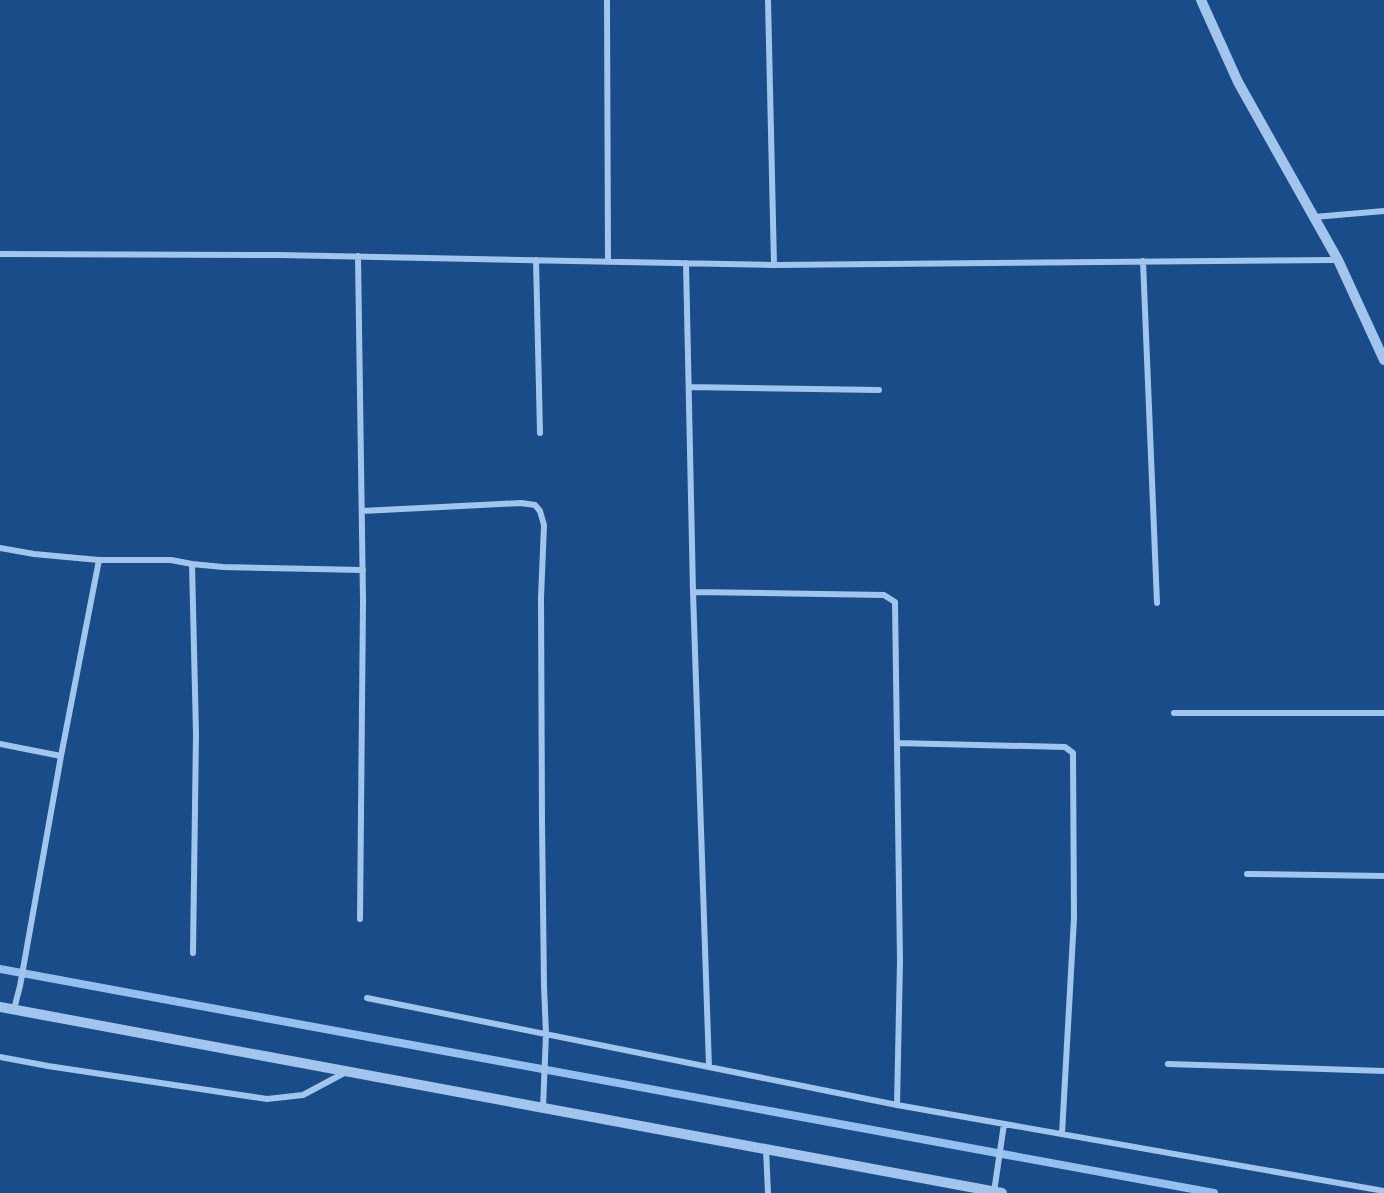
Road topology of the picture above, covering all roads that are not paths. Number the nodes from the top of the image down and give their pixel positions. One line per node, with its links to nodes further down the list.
1 (606, 0): 11 (street)
2 (768, 0): 13 (street)
3 (1201, 0): 5 (street)
4 (1384, 211): 5 (street)
5 (1314, 217): 9 (street)
6 (0, 254): 7 (street)
7 (358, 256): 8 (street); 18 (street)
8 (536, 260): 11 (street); 17 (street)
9 (1338, 260): 10 (street); 14 (street)
10 (1143, 261): 13 (street); 24 (street)
11 (608, 262): 12 (street)
12 (686, 263): 13 (street); 15 (street)
13 (774, 265)
14 (1384, 360)
15 (688, 387): 16 (street); 23 (street)
16 (879, 390)
17 (540, 433)
18 (362, 511): 22 (street); 37 (street)
19 (0, 548): 20 (street)
20 (99, 560): 21 (street); 29 (street)
21 (192, 564): 22 (street); 33 (street)
22 (363, 570): 32 (street)
23 (693, 592): 27 (street); 40 (street)
24 (1157, 603)
25 (1174, 713): 26 (street)
26 (1384, 713)
27 (897, 743): 43 (street); 46 (street)
28 (0, 744): 29 (street)
29 (61, 756): 36 (street)
30 (1247, 874): 31 (street)
31 (1384, 876)
32 (360, 919)
33 (193, 952)
34 (367, 998): 37 (street)
35 (0, 1007): 36 (street)
36 (14, 1010): 41 (street)
37 (546, 1034): 40 (street); 44 (street)
38 (0, 1057): 41 (street)
39 (1168, 1064): 42 (street)
40 (709, 1067): 43 (street)
41 (346, 1071): 44 (street)
42 (1384, 1071)
43 (897, 1105): 45 (street)
44 (543, 1108): 47 (street)
45 (1004, 1124): 46 (street); 49 (street)
46 (1062, 1134): 48 (street)
47 (766, 1149): 49 (street); 50 (street)
48 (1384, 1191)
49 (998, 1192)
50 (768, 1193)

